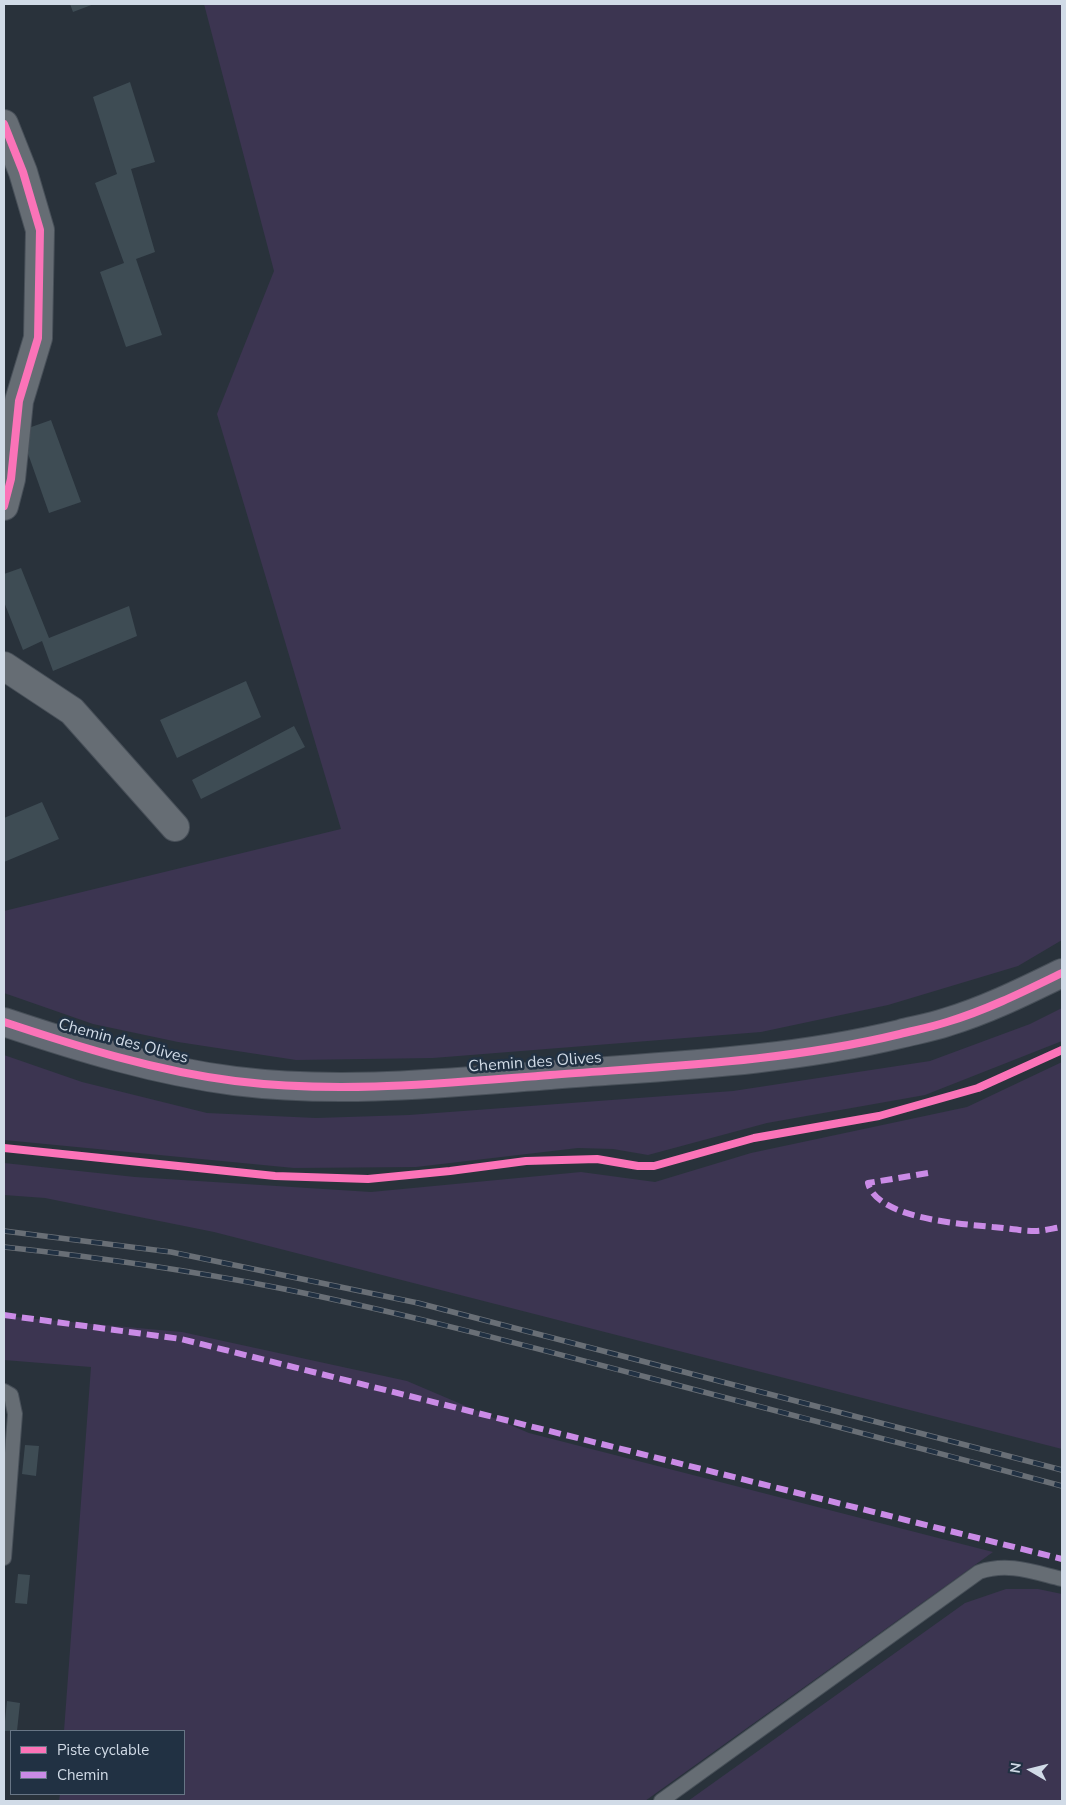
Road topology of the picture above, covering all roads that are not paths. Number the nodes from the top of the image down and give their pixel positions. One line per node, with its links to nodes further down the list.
1 (4, 124): 2 (street)
2 (11, 400): 3 (street)
3 (4, 506)
4 (4, 666): 5 (street)
5 (175, 827)
6 (1062, 973): 7 (main road, Chemin des Olives)
7 (4, 1022)
8 (4, 1392): 9 (lane)
9 (4, 1558)
10 (1062, 1579): 11 (lane)
11 (661, 1801)

